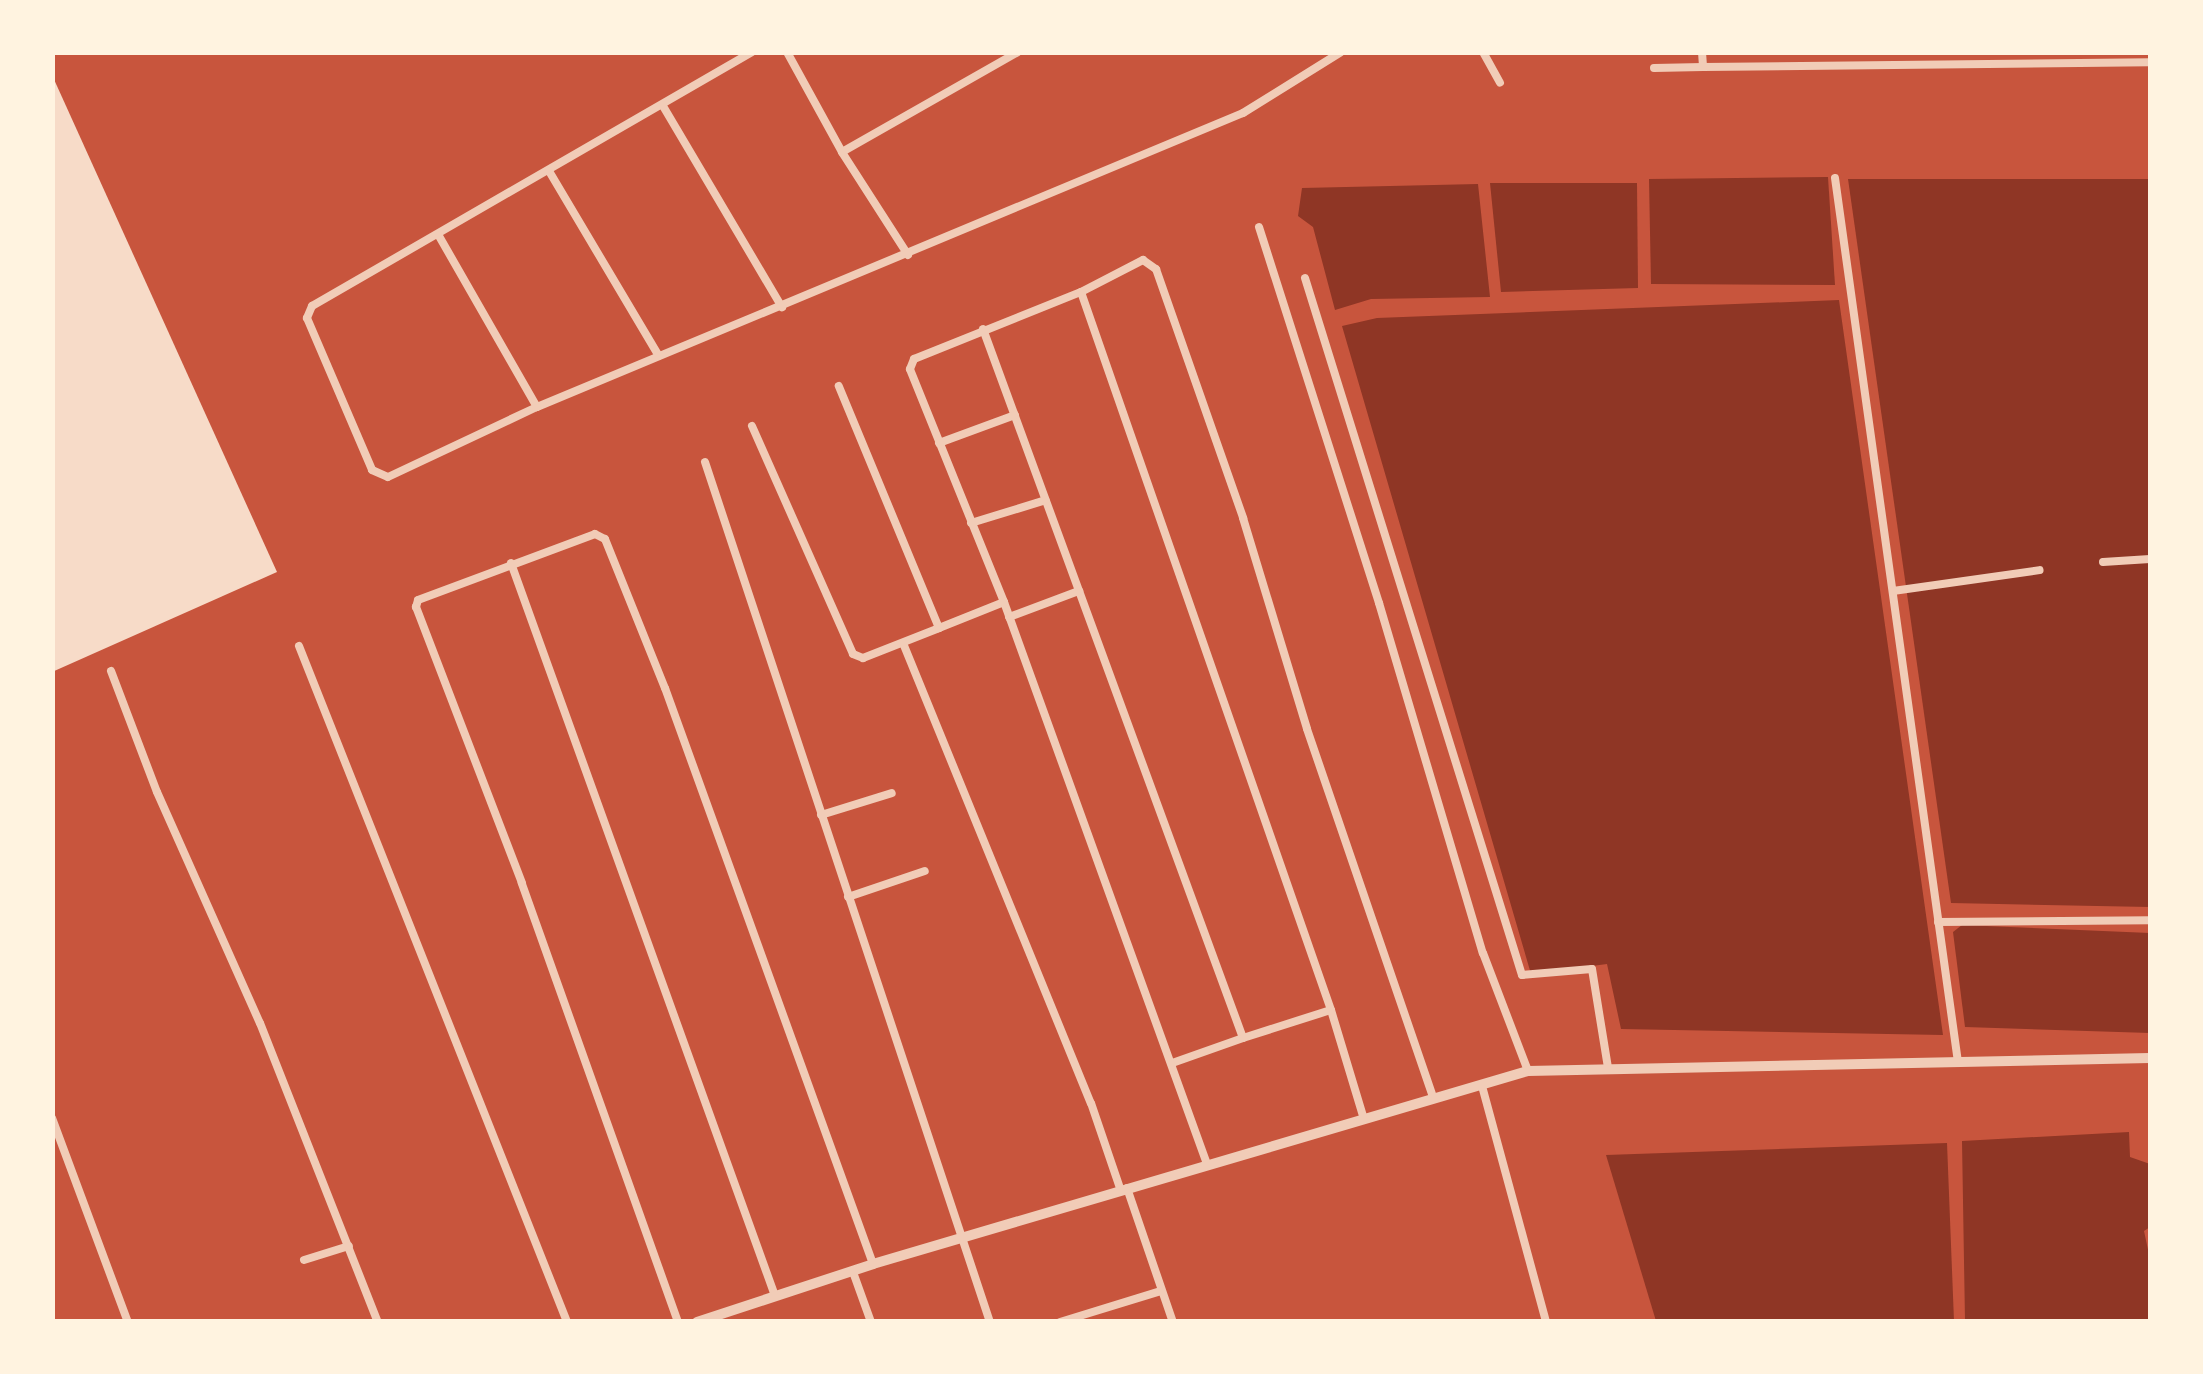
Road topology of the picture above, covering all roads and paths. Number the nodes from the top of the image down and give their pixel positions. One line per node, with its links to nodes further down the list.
1 (752, 52): 11 (street)
2 (787, 52): 12 (street)
3 (1018, 52): 12 (street)
4 (1341, 52): 17 (street)
5 (1483, 52): 10 (street)
6 (1702, 52): 8 (street)
7 (2150, 62): 8 (street)
8 (1702, 67): 9 (street)
9 (1654, 68)
10 (1500, 83)
11 (663, 106): 13 (street); 20 (street)
12 (842, 152): 17 (street)
13 (549, 172): 16 (street); 22 (street)
14 (1836, 178): 36 (street)
15 (1259, 227): 55 (street)
16 (440, 236): 24 (street); 24 (street)
17 (908, 255): 20 (street)
18 (1305, 278): 54 (street)
19 (1081, 292): 21 (street); 49 (street); 57 (street)
20 (782, 307): 22 (street)
21 (983, 329): 25 (street); 27 (street)
22 (659, 356): 24 (street)
23 (839, 386): 39 (street)
24 (537, 407)
25 (1014, 414): 27 (street); 29 (street)
26 (752, 426): 40 (street)
27 (939, 443): 30 (street)
28 (705, 462): 44 (street)
29 (1046, 500): 30 (street); 35 (street)
30 (971, 523): 37 (street)
31 (2150, 559): 32 (street)
32 (2103, 562)
33 (511, 563): 65 (street); 68 (street); 73 (street)
34 (2040, 570): 36 (street)
35 (1079, 590): 38 (street); 50 (street)
36 (1892, 592): 48 (street)
37 (1004, 602): 38 (street); 39 (street)
38 (1008, 617): 53 (street)
39 (939, 628): 40 (street)
40 (903, 644): 61 (street)
41 (299, 646): 72 (street)
42 (111, 671): 63 (street)
43 (892, 794): 44 (street)
44 (821, 815): 46 (street)
45 (925, 870): 46 (street)
46 (848, 897): 62 (street)
47 (2150, 920): 48 (street)
48 (1938, 922): 52 (street)
49 (1331, 1010): 50 (street); 59 (street)
50 (1243, 1038): 53 (street)
51 (2150, 1058): 52 (street)
52 (1958, 1062): 54 (street)
53 (1172, 1063): 60 (street)
54 (1608, 1068): 55 (street)
55 (1528, 1072): 56 (street)
56 (1482, 1086): 57 (street); 79 (street)
57 (1434, 1099): 59 (street)
58 (52, 1118): 70 (street)
59 (1364, 1119): 60 (street)
60 (1207, 1164): 61 (street)
61 (1124, 1190): 62 (street); 67 (street)
62 (960, 1240): 65 (street); 76 (street)
63 (350, 1246): 64 (street); 71 (street)
64 (304, 1260)
65 (873, 1264): 66 (street)
66 (853, 1272): 68 (street); 75 (street)
67 (1161, 1291): 77 (street); 78 (street)
68 (775, 1296): 69 (street)
69 (732, 1317): 74 (street)
70 (128, 1322)
71 (378, 1322)
72 (568, 1322)
73 (678, 1322)
74 (697, 1322)
75 (871, 1322)
76 (990, 1322)
77 (1060, 1322)
78 (1173, 1322)
79 (1546, 1322)

